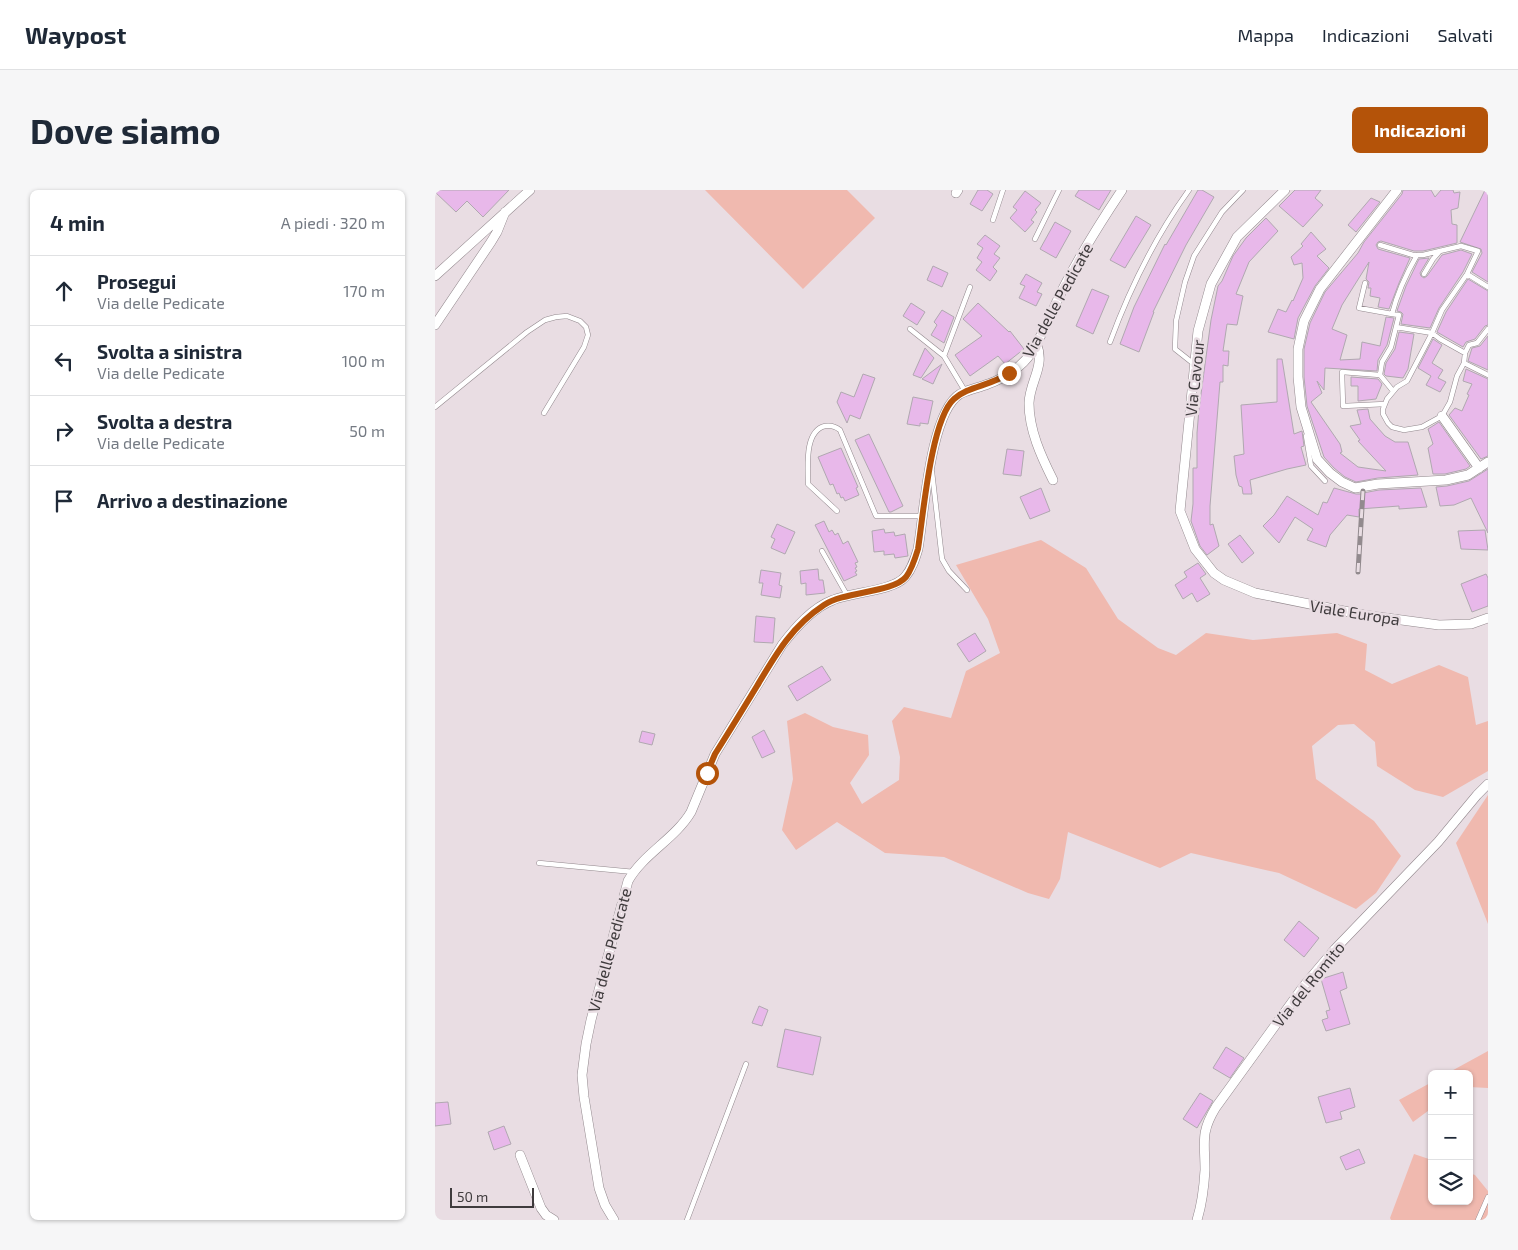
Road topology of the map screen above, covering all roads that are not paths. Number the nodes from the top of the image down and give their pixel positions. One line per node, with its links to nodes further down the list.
1 (530, 190): 9 (street)
2 (1003, 190): 10 (lane)
3 (1059, 190): 11 (lane)
4 (1122, 190): 28 (street, Via delle Pedicate)
5 (1189, 190): 27 (lane)
6 (1243, 190): 32 (lane)
7 (1285, 190): 32 (street, Via Cavour)
8 (1397, 190): 39 (street)
9 (505, 212): 17 (street); 22 (street)
10 (993, 220)
11 (1035, 238)
12 (1380, 245): 14 (lane)
13 (1441, 250): 14 (lane); 15 (lane); 16 (lane)
14 (1417, 255): 21 (lane)
15 (1424, 274)
16 (1467, 274): 20 (lane); 26 (lane)
17 (435, 276)
18 (1365, 283): 21 (lane)
19 (970, 287): 30 (lane)
20 (1488, 287)
21 (1392, 314): 23 (lane)
22 (435, 325)
23 (1396, 327): 26 (lane); 33 (lane)
24 (1488, 329): 29 (lane)
25 (910, 330): 30 (lane)
26 (1432, 333): 29 (lane); 36 (lane)
27 (1110, 342)
28 (1036, 343): 35 (street, Via delle Pedicate); 45 (street)
29 (1465, 353): 31 (lane)
30 (944, 356): 35 (lane)
31 (1464, 363): 34 (lane); 41 (lane)
32 (1194, 364): 50 (street, Via Cavour)
33 (1380, 375): 36 (lane); 37 (lane)
34 (1488, 375)
35 (965, 391): 43 (street, Via delle Pedicate)
36 (1393, 391): 37 (lane)
37 (1385, 404): 41 (lane)
38 (435, 407): 40 (lane)
39 (1301, 407): 44 (street); 46 (lane)
40 (544, 413)
41 (1442, 416): 44 (street)
42 (1488, 462): 44 (street)
43 (931, 463): 48 (street, Via delle Pedicate); 51 (lane)
44 (1479, 468)
45 (1053, 480)
46 (1325, 480)
47 (837, 511): 48 (lane)
48 (923, 516): 52 (street, Via delle Pedicate)
49 (822, 551): 52 (lane)
50 (1224, 580): 53 (street, Viale Europa)
51 (967, 590)
52 (847, 595): 56 (street, Via delle Pedicate)
53 (1488, 618)
54 (1488, 784): 63 (street, Via del Romito)
55 (539, 863): 56 (lane)
56 (634, 872): 61 (street, Via delle Pedicate)
57 (746, 1064): 62 (lane)
58 (520, 1155): 60 (street)
59 (1488, 1197): 64 (lane)
60 (554, 1220)
61 (614, 1220)
62 (687, 1220)
63 (1197, 1220)
64 (1478, 1220)

